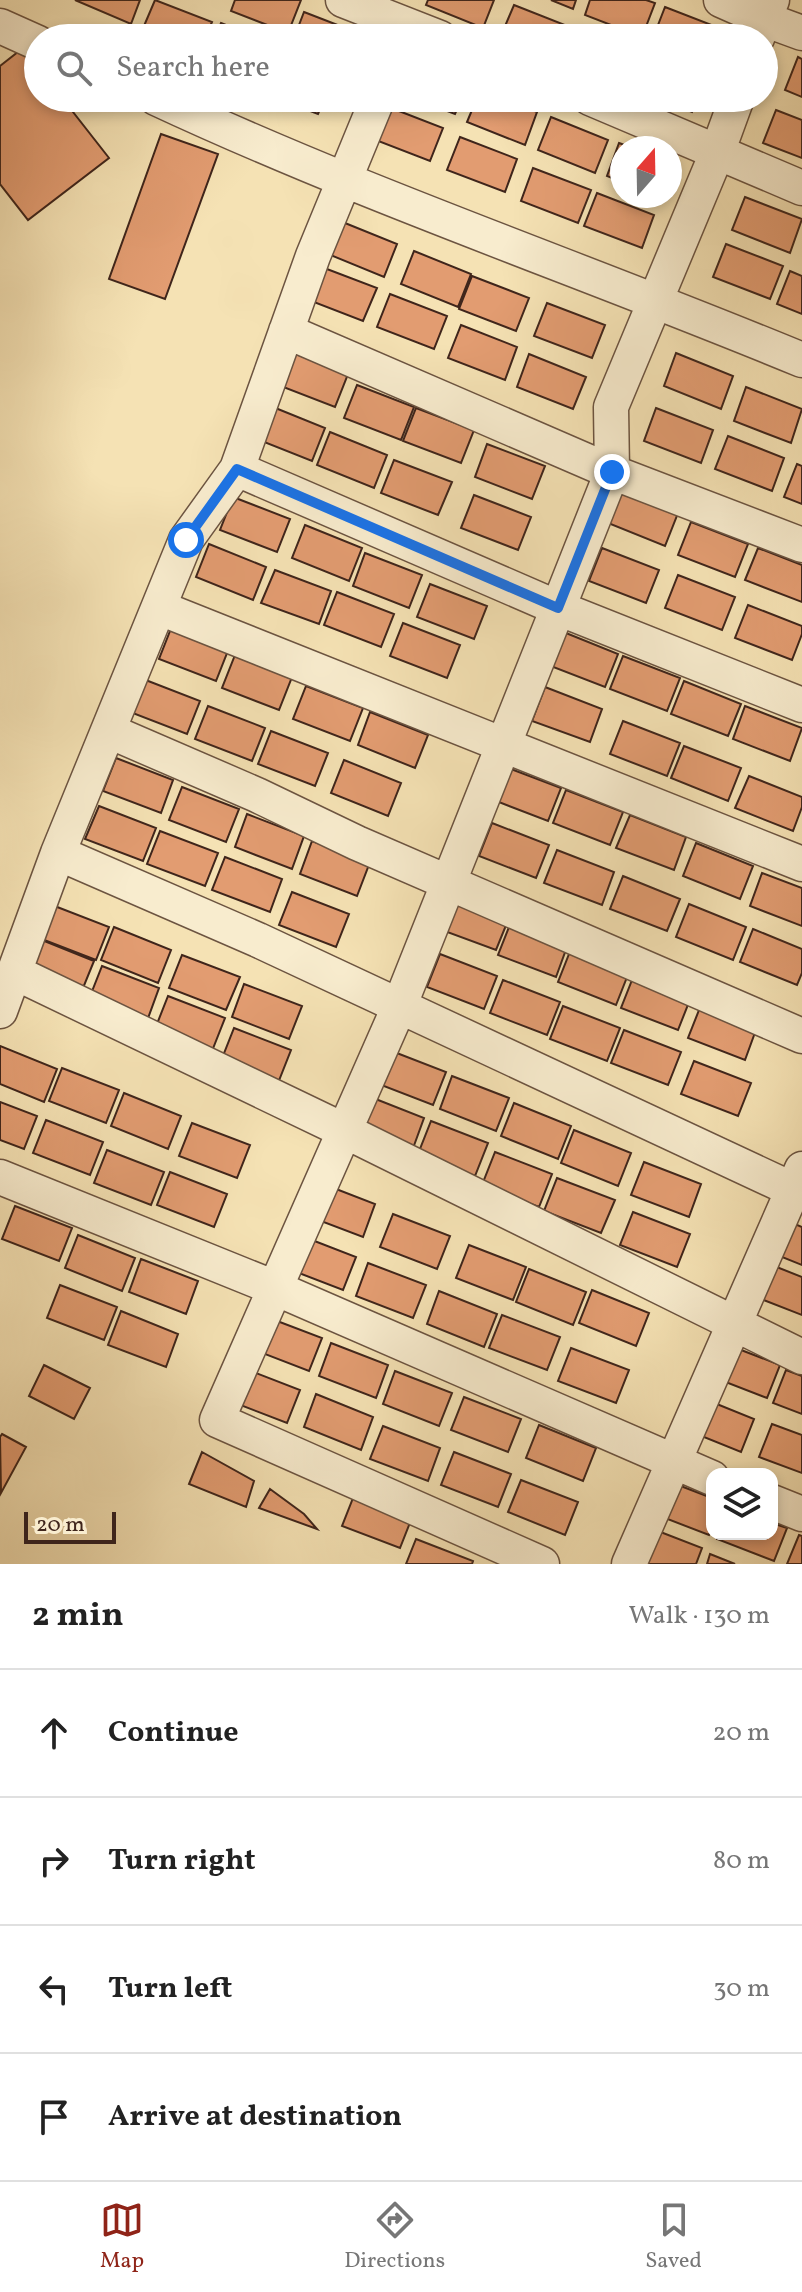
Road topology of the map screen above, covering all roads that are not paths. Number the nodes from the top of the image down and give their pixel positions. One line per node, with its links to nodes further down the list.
1 (343, 0): 4 (street)
2 (721, 0): 3 (street)
3 (765, 19): 6 (street)
4 (409, 21)
5 (0, 26): 7 (street)
6 (802, 33)
7 (24, 37)
8 (188, 112): 13 (street)
9 (372, 112): 13 (street)
10 (622, 112): 12 (street)
11 (732, 112): 12 (street)
12 (717, 153): 14 (street); 15 (street)
13 (345, 180): 15 (street); 16 (street)
14 (802, 188)
15 (656, 299): 17 (street); 19 (street)
16 (286, 331): 18 (street); 19 (street)
17 (802, 360)
18 (237, 469): 21 (street); 22 (street)
19 (612, 472): 20 (street); 22 (street)
20 (802, 545)
21 (160, 608): 24 (street); 25 (street)
22 (558, 608): 23 (street); 25 (street)
23 (802, 705)
24 (109, 731): 26 (street); 28 (street)
25 (504, 744): 27 (street); 28 (street)
26 (58, 853): 29 (street); 30 (street)
27 (802, 864)
28 (449, 882): 30 (street); 32 (street)
29 (14, 972): 31 (street); 33 (street)
30 (399, 1007): 33 (street); 35 (street)
31 (0, 1011)
32 (802, 1036)
33 (345, 1131): 36 (street); 37 (street)
34 (0, 1177): 36 (street)
35 (799, 1185): 37 (street)
36 (275, 1288): 39 (street); 43 (street)
37 (735, 1323): 38 (street); 39 (street)
38 (802, 1357)
39 (675, 1463): 40 (street); 44 (street)
40 (706, 1476)
41 (778, 1504): 42 (street)
42 (802, 1514)
43 (542, 1564)
44 (629, 1564)

